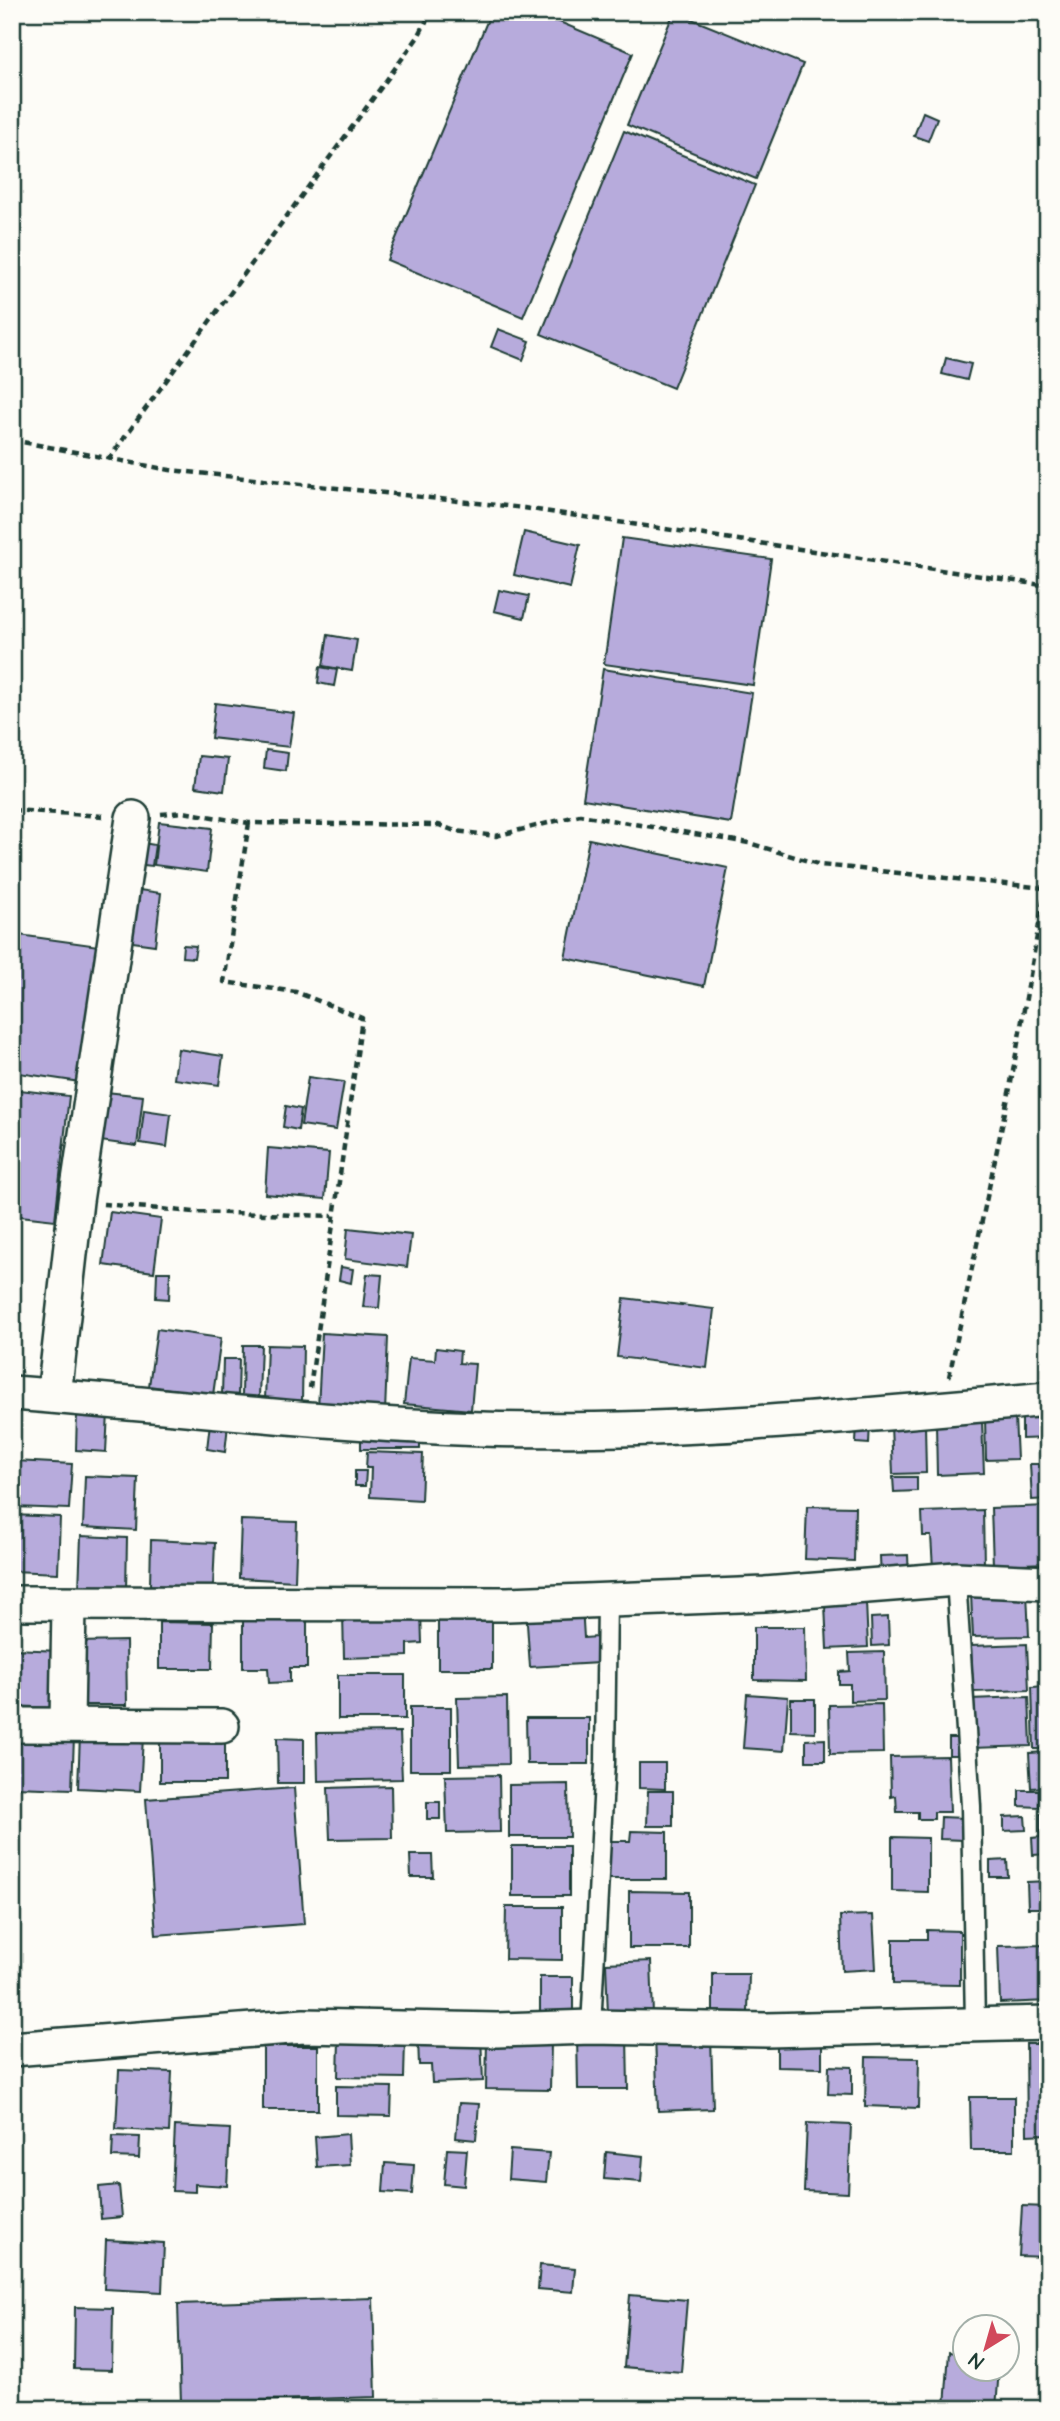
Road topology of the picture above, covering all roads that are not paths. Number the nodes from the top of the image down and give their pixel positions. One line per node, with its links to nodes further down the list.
1 (133, 818): 3 (street)
2 (12, 1393): 3 (street)
3 (54, 1396): 4 (street)
4 (1048, 1399)
5 (956, 1579): 6 (street); 7 (street); 14 (lane)
6 (1048, 1583)
7 (607, 1600): 9 (street); 15 (lane)
8 (12, 1603): 9 (street)
9 (69, 1605): 10 (street)
10 (67, 1723): 11 (street); 12 (street)
11 (19, 1725)
12 (222, 1726)
13 (1048, 2023): 14 (street)
14 (975, 2024): 15 (street)
15 (591, 2027): 16 (street)
16 (12, 2049)

